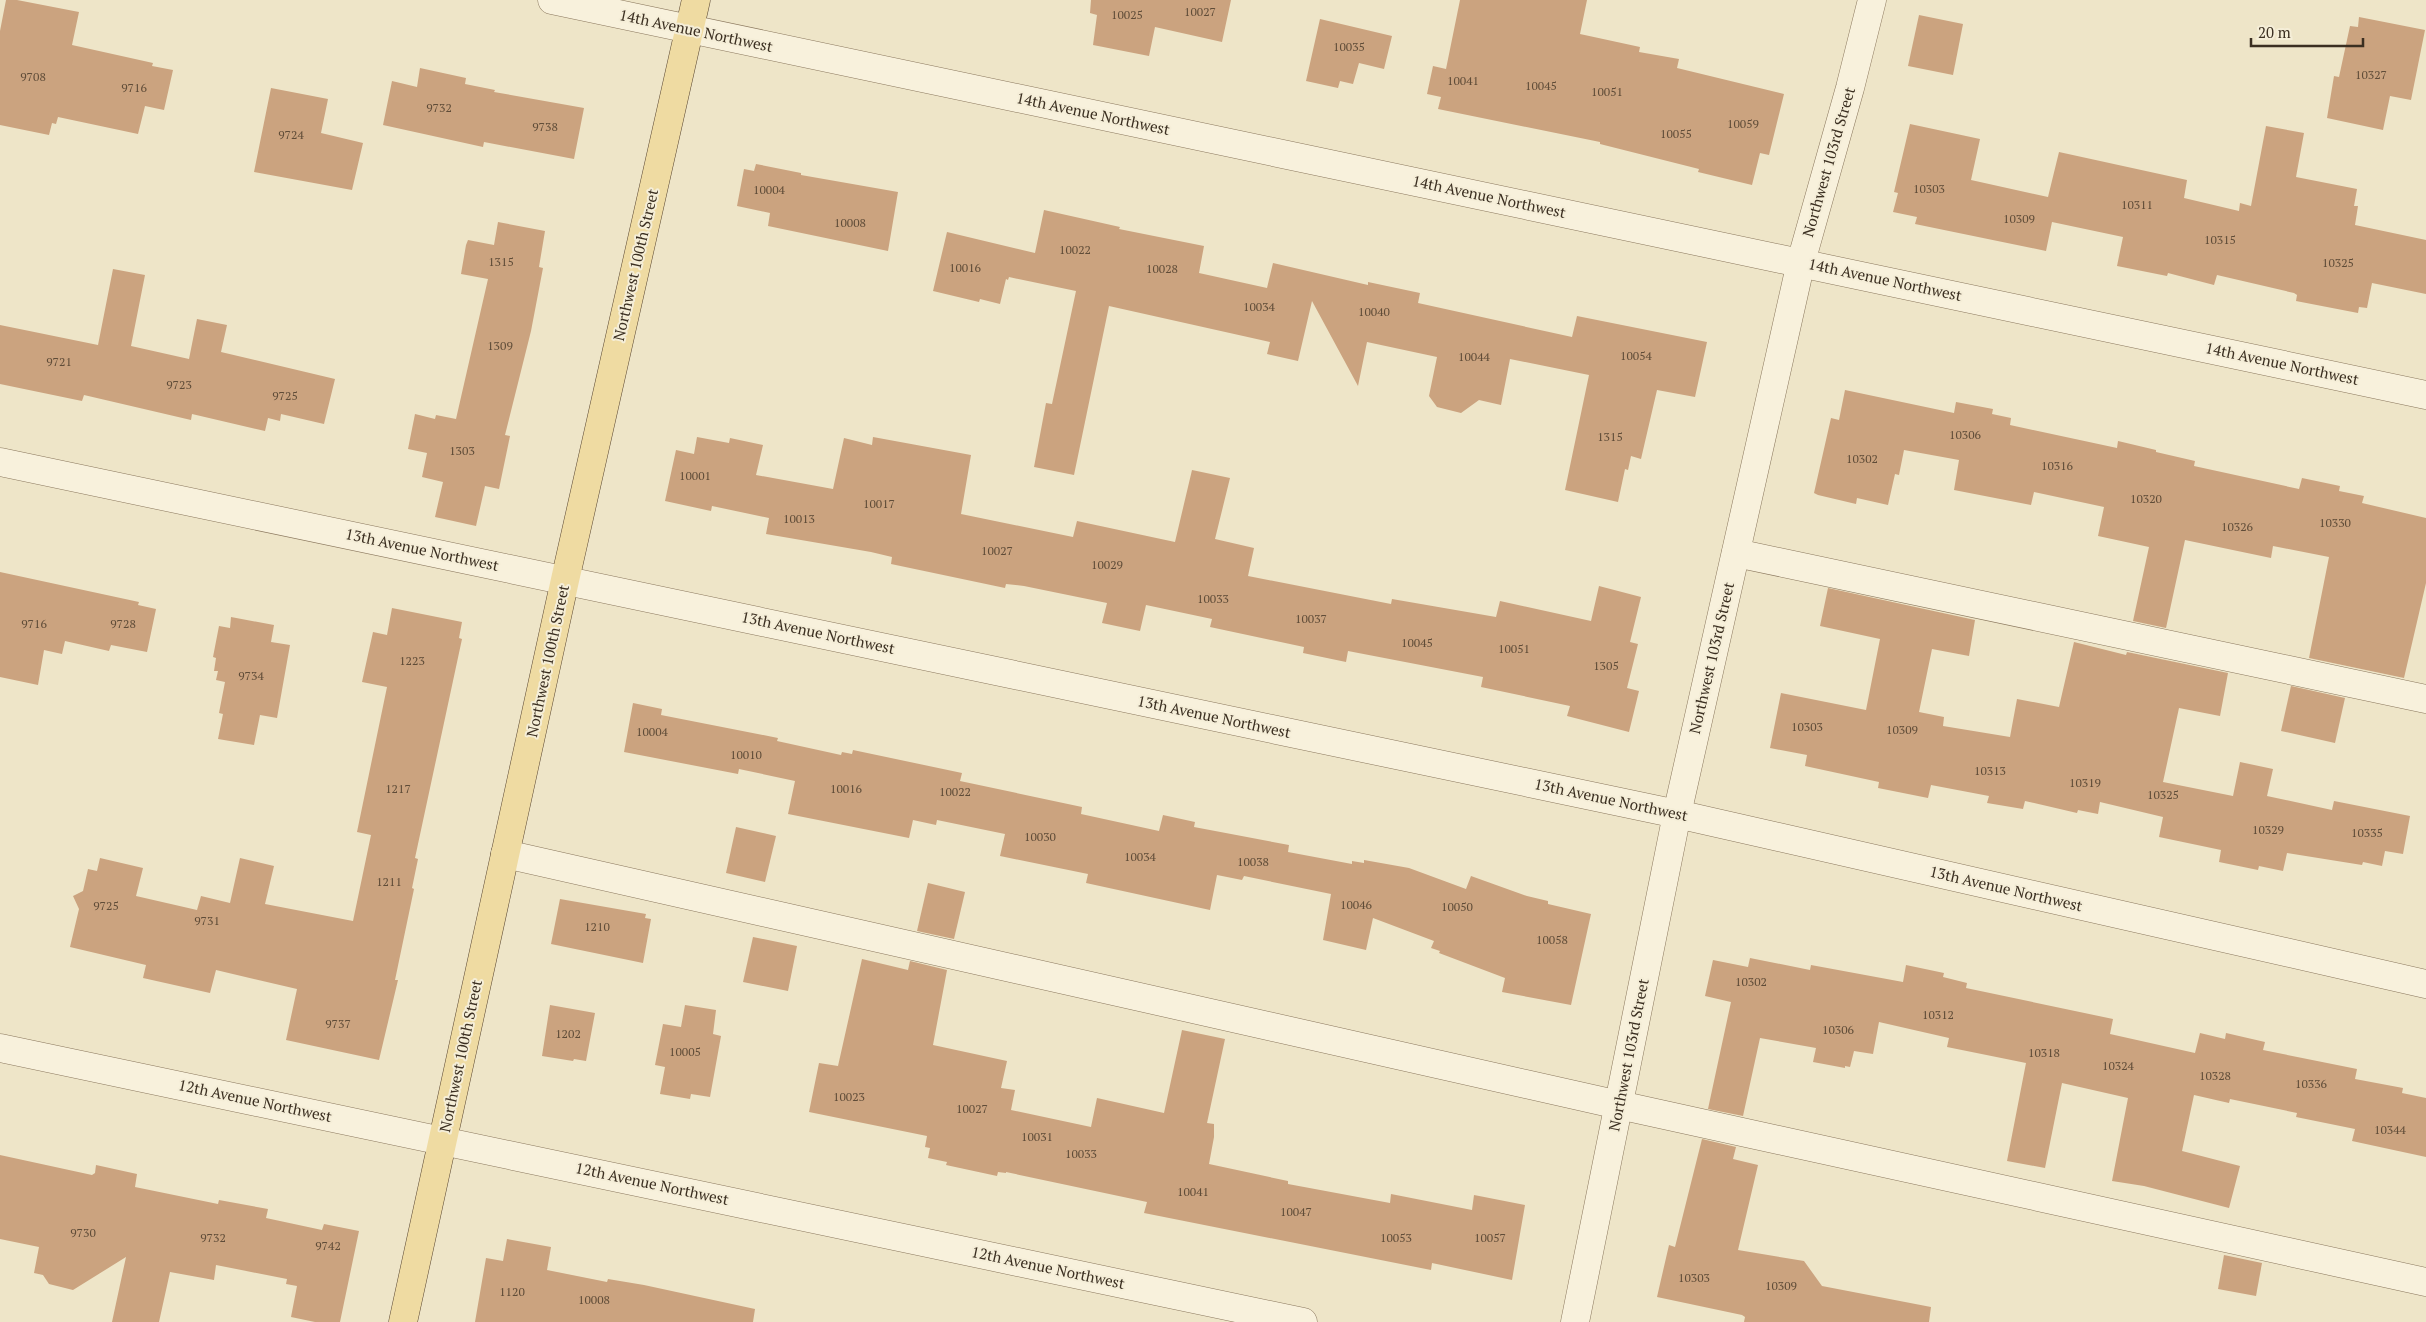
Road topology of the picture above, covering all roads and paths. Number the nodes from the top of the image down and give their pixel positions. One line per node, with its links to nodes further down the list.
1 (552, 0): 4 (street, 14th Avenue Northwest)
2 (696, 0): 4 (main road, Northwest 100th Street)
3 (1865, 2): 5 (street, Northwest 103rd Street)
4 (690, 30): 5 (street, 14th Avenue Northwest); 9 (main road, Northwest 100th Street)
5 (1801, 262): 6 (street, 14th Avenue Northwest); 8 (street, Northwest 103rd Street)
6 (2426, 395)
7 (0, 462): 9 (street, 13th Avenue Northwest)
8 (1736, 553): 10 (street); 11 (street, Northwest 103rd Street)
9 (566, 580): 11 (street, 13th Avenue Northwest); 12 (main road, Northwest 100th Street)
10 (2426, 698)
11 (1677, 814): 13 (street, 13th Avenue Northwest); 15 (street, Northwest 103rd Street)
12 (505, 854): 15 (street); 16 (main road, Northwest 100th Street)
13 (2426, 984)
14 (0, 1048): 16 (street, 12th Avenue Northwest)
15 (1619, 1105): 17 (street); 20 (street, Northwest 103rd Street)
16 (443, 1140): 18 (main road, Northwest 100th Street); 19 (street, 12th Avenue Northwest)
17 (2426, 1282)
18 (403, 1322)
19 (1303, 1322)
20 (1575, 1322)

